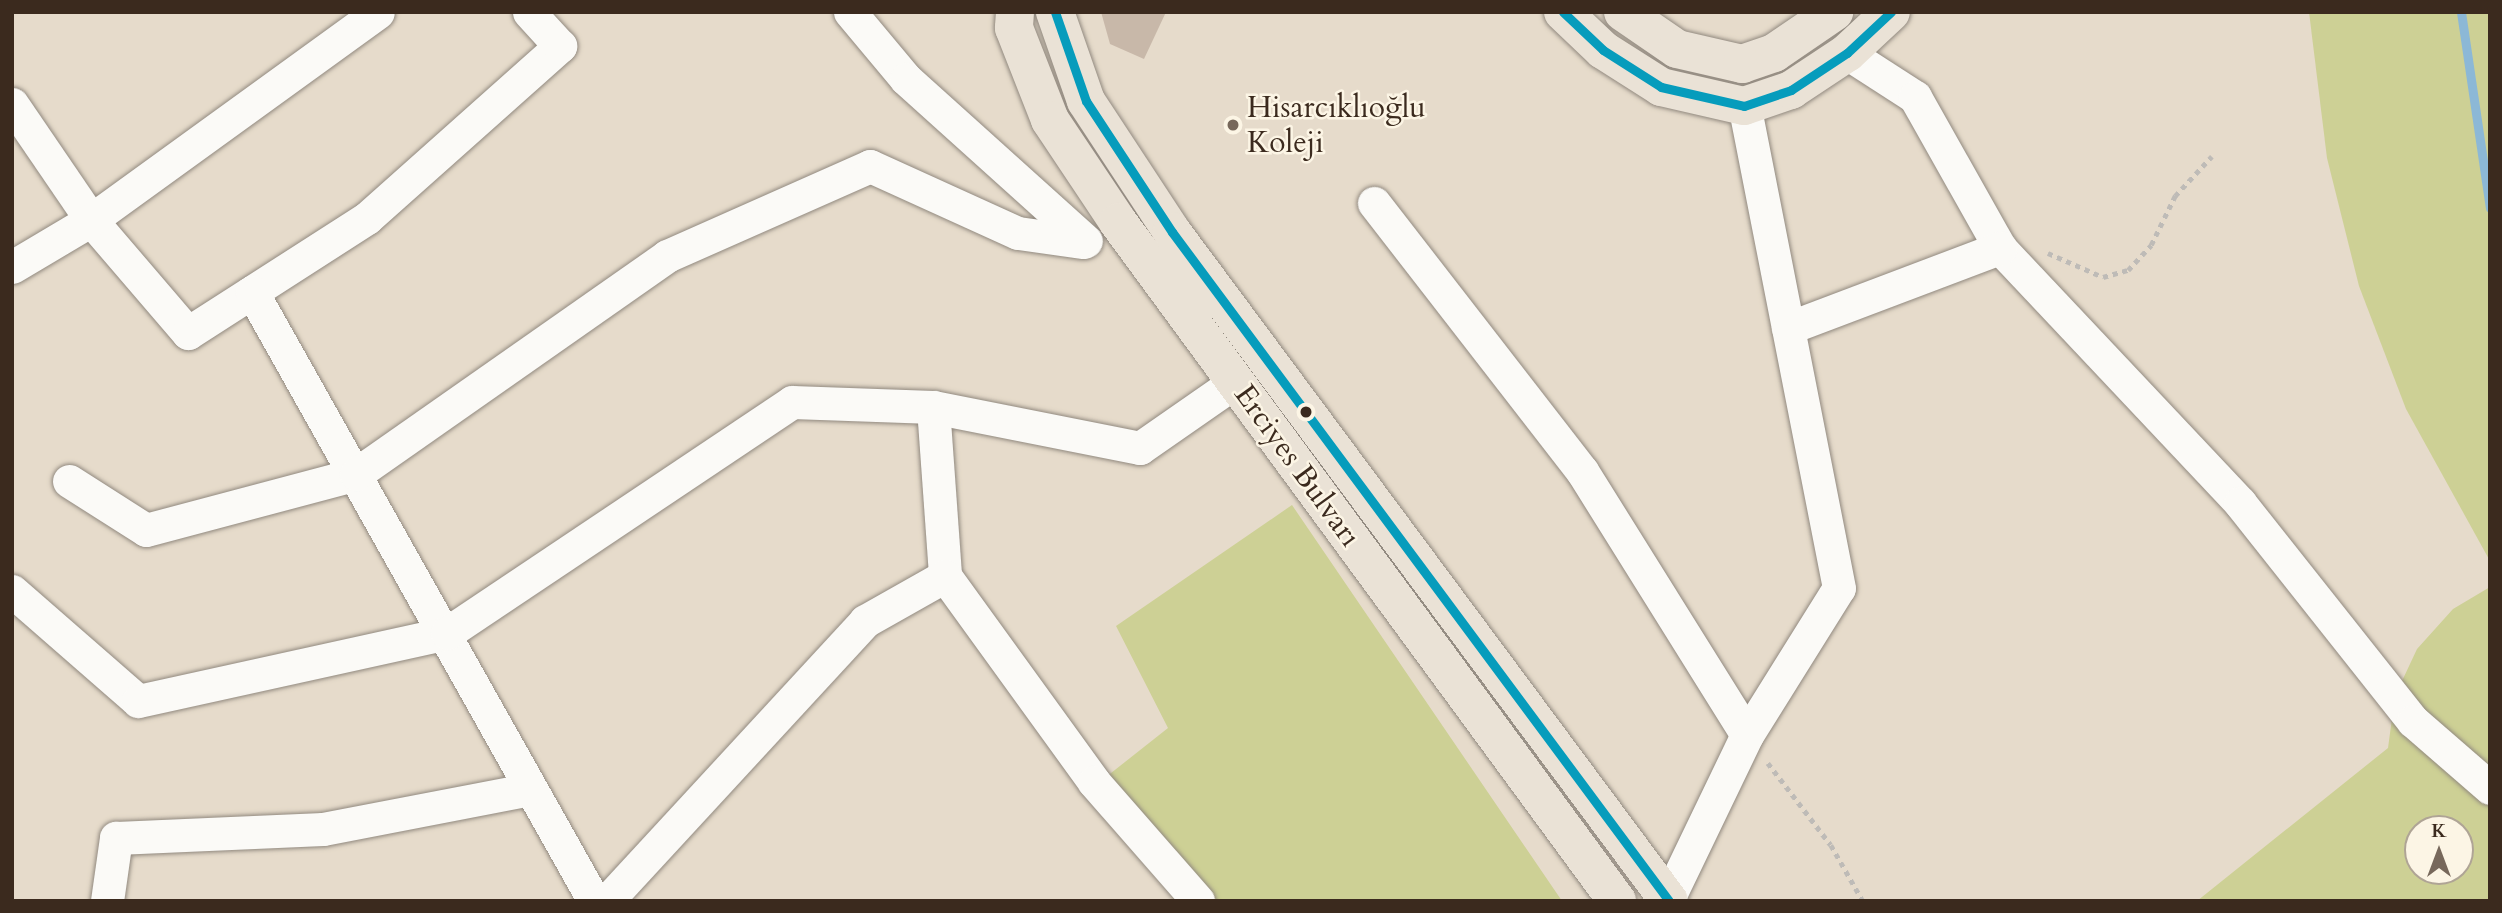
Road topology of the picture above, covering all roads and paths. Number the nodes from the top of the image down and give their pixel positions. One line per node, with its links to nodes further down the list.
1 (378, 12): 15 (street)
2 (529, 12): 20 (street)
3 (850, 12): 17 (street)
4 (1014, 12): 16 (highway, Erciyes Bulvarı)
5 (1055, 12): 32 (highway, Erciyes Bulvarı)
6 (1563, 12): 12 (highway)
7 (1623, 12): 8 (highway)
8 (1833, 12)
9 (1891, 12): 10 (highway)
10 (1847, 53): 12 (highway); 18 (street)
11 (12, 104): 15 (street)
12 (1744, 106): 21 (street)
13 (2212, 156): 18 (path)
14 (1374, 202): 29 (street)
15 (91, 220): 19 (street); 20 (street)
16 (1118, 222): 17 (street); 22 (highway, Erciyes Bulvarı)
17 (1083, 242): 24 (street)
18 (2000, 248): 21 (street); 30 (street)
19 (12, 267)
20 (252, 292): 24 (street)
21 (1788, 328): 29 (street)
22 (1234, 382): 23 (street); 37 (highway, Erciyes Bulvarı)
23 (933, 407): 26 (street); 28 (street)
24 (356, 474): 25 (street); 28 (street)
25 (69, 481)
26 (945, 576): 35 (street); 36 (street)
27 (12, 591): 28 (street)
28 (447, 633): 31 (street)
29 (1747, 736): 32 (street); 38 (path)
30 (2490, 788)
31 (526, 790): 33 (street); 34 (street)
32 (1669, 900)
33 (107, 901)
34 (594, 901)
35 (607, 901)
36 (1198, 901)
37 (1618, 901)
38 (1863, 901)

